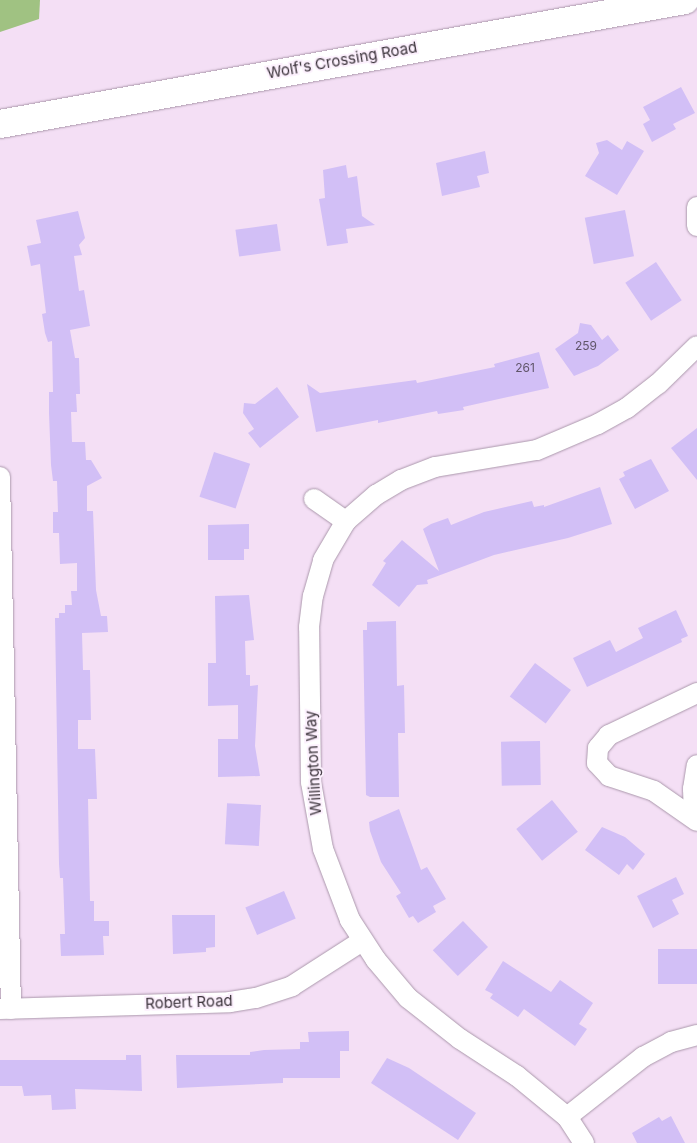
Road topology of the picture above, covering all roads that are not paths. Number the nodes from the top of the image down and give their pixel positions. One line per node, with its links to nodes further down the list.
1 (685, 0): 2 (main road, Wolf's Crossing Road)
2 (0, 124)
3 (697, 207): 4 (street)
4 (697, 226)
5 (697, 346): 8 (street, Willington Way)
6 (0, 477): 9 (street)
7 (314, 499): 8 (street)
8 (346, 521): 13 (street, Willington Way)
9 (1, 586): 14 (street)
10 (697, 693): 12 (street)
11 (697, 766): 12 (street)
12 (696, 819)
13 (362, 941): 14 (street, Robert Road); 16 (street, Willington Way)
14 (5, 1009)
15 (697, 1035): 16 (street)
16 (567, 1117): 17 (street, Willington Way)
17 (584, 1143)

